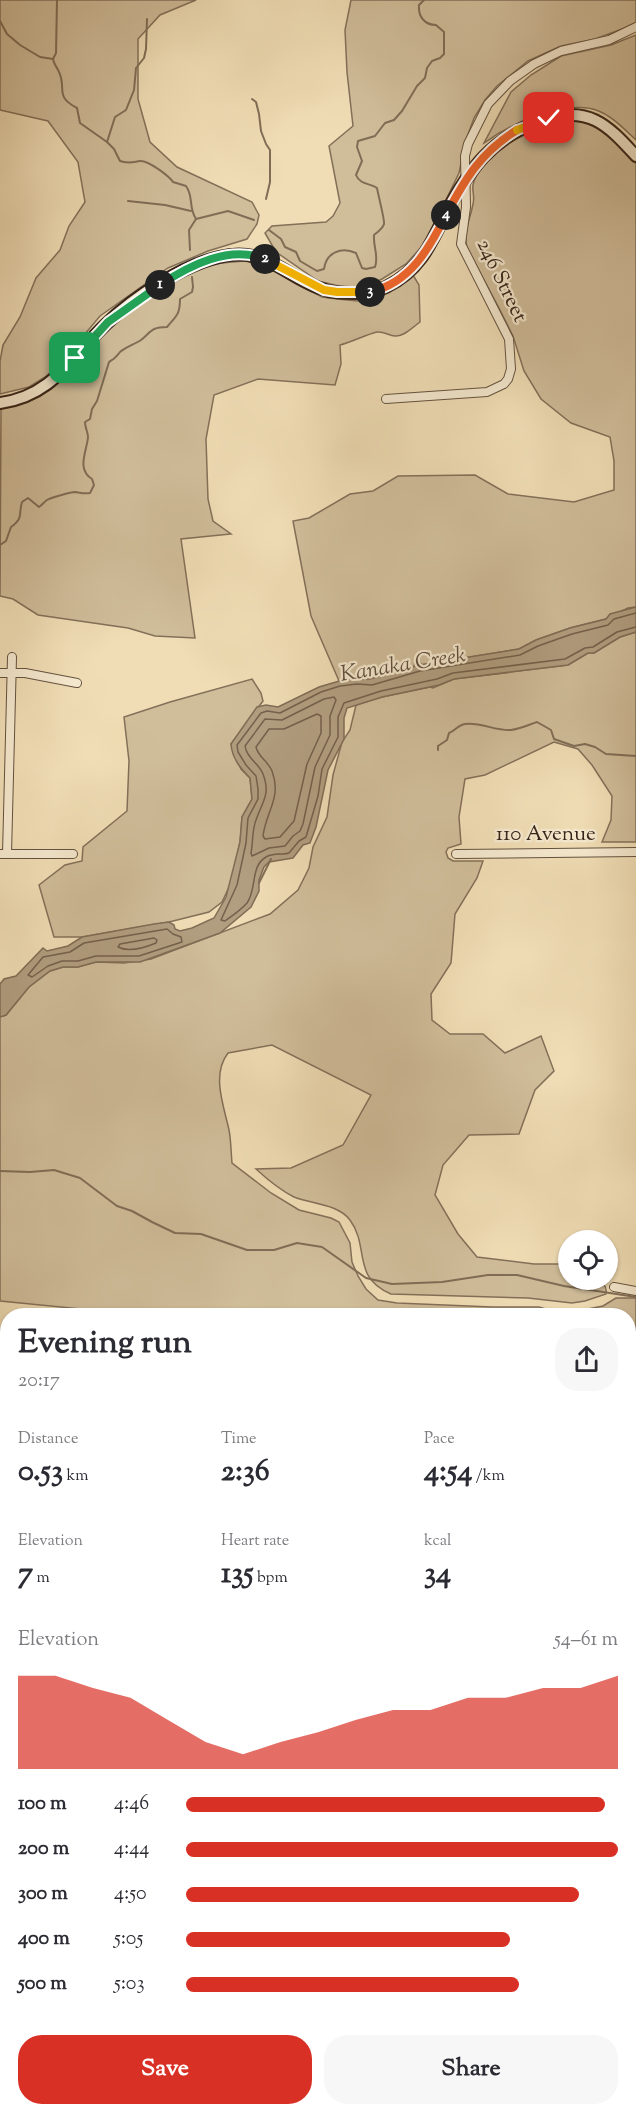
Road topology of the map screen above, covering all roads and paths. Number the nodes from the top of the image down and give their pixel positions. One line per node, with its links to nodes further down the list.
1 (636, 27): 3 (street)
2 (636, 156): 3 (main road)
3 (466, 179): 4 (street, 246 Street); 5 (main road)
4 (386, 399)
5 (0, 403)
6 (12, 657): 8 (street)
7 (0, 673): 8 (street)
8 (10, 673): 9 (street); 11 (street)
9 (77, 683)
10 (636, 852): 13 (street, 110 Avenue)
11 (4, 854): 12 (street)
12 (73, 854)
13 (456, 854)
14 (618, 1288): 15 (street)
15 (636, 1291)

